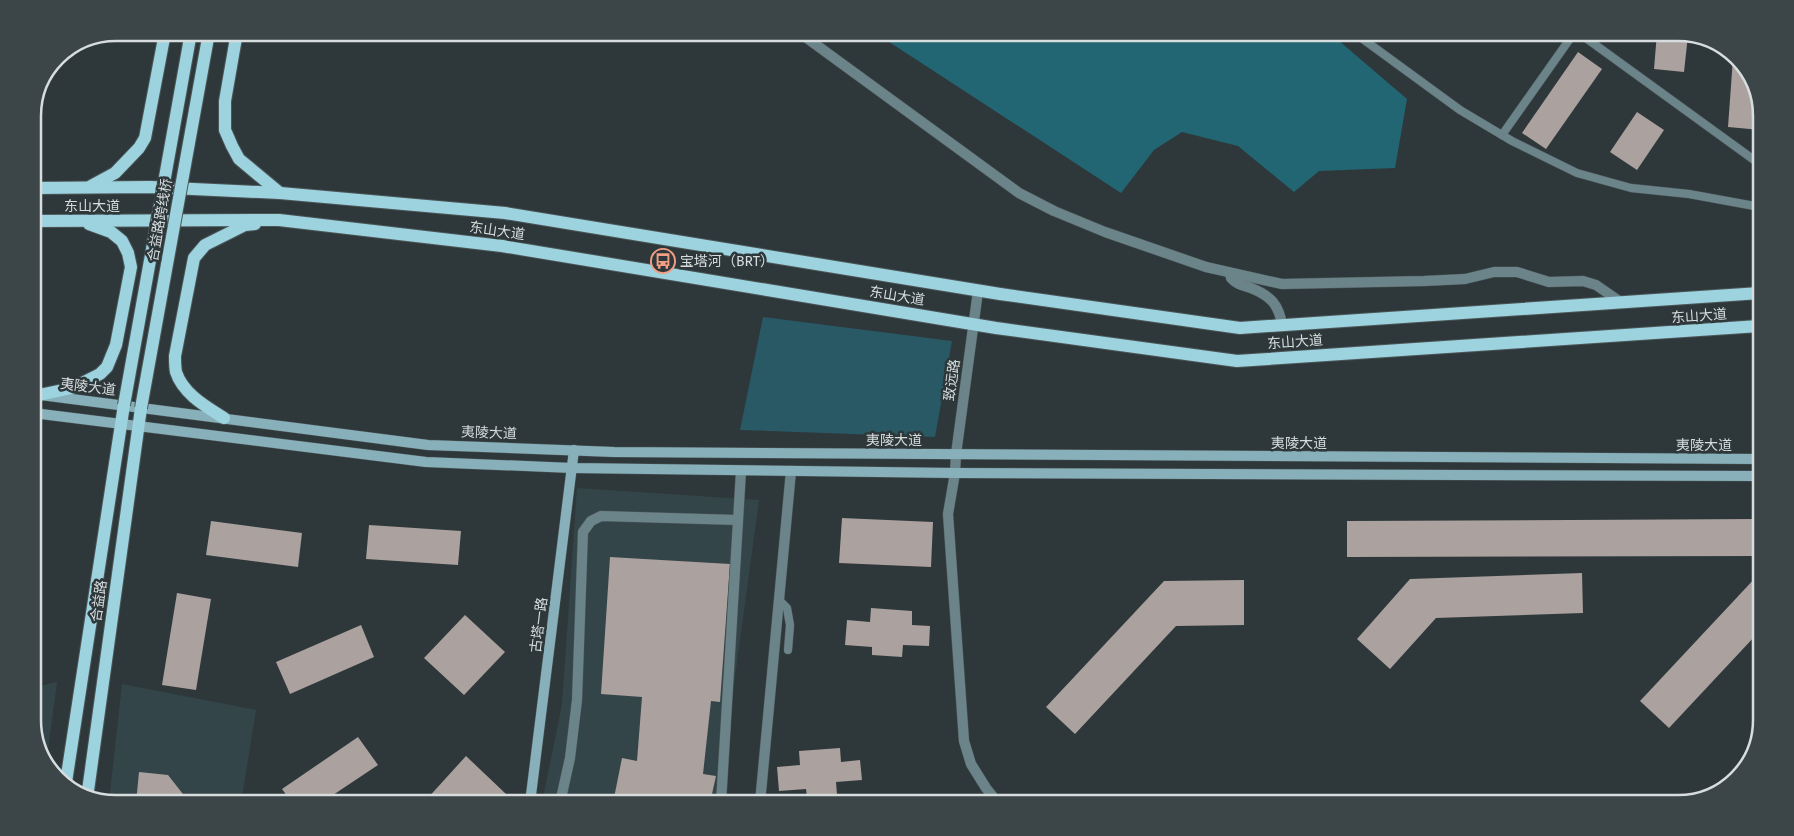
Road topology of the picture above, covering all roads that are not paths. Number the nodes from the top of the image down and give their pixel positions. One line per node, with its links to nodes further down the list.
1 (163, 41): 11 (main road)
2 (189, 41): 27 (main road, 合益路跨线桥, bridge)
3 (207, 41): 28 (main road, 合益路跨线桥, bridge)
4 (235, 41): 13 (main road)
5 (811, 41): 18 (street)
6 (1366, 41): 9 (lane)
7 (1568, 41): 9 (lane)
8 (1590, 41): 10 (lane)
9 (1502, 135): 14 (lane)
10 (1753, 159)
11 (87, 187): 12 (main road, 东山大道); 13 (main road, 东山大道)
12 (41, 188)
13 (280, 193): 19 (main road, 东山大道)
14 (1753, 206)
15 (279, 220): 17 (main road, 东山大道); 22 (main road, 东山大道); 30 (main road)
16 (41, 221): 17 (main road, 东山大道)
17 (82, 221): 25 (main road)
18 (1230, 273): 21 (street); 23 (street)
19 (978, 291): 22 (street, 致远路); 23 (main road, 东山大道)
20 (1753, 294): 21 (main road, 东山大道)
21 (1622, 303): 23 (main road, 东山大道)
22 (973, 324): 24 (main road, 东山大道); 34 (street, 致远路)
23 (1282, 325)
24 (1753, 326)
25 (41, 394)
26 (41, 396): 27 (main road, 夷陵大道)
27 (124, 405): 28 (main road, 夷陵大道); 31 (main road, 合益路)
28 (141, 408): 30 (main road, 夷陵大道); 32 (main road, 合益路)
29 (41, 414): 31 (main road)
30 (224, 418): 33 (main road, 夷陵大道)
31 (121, 424): 32 (main road); 44 (main road, 合益路)
32 (138, 426): 36 (main road); 45 (main road, 合益路)
33 (574, 450): 34 (main road, 夷陵大道); 36 (main road, 古塔一路)
34 (956, 454): 35 (main road, 夷陵大道); 39 (street, 致远路)
35 (1753, 458)
36 (572, 468): 37 (main road); 46 (main road, 古塔一路)
37 (741, 471): 38 (main road); 41 (street)
38 (791, 471): 39 (main road); 42 (street)
39 (955, 472): 40 (main road); 50 (street, 致远路)
40 (1753, 476)
41 (738, 520): 47 (street); 48 (street)
42 (779, 600): 43 (lane); 49 (street)
43 (788, 650)
44 (67, 776)
45 (88, 789)
46 (531, 795)
47 (562, 795)
48 (721, 795)
49 (761, 795)
50 (991, 795)

